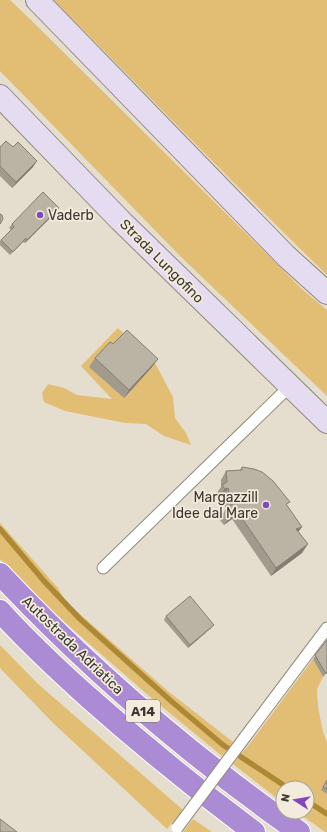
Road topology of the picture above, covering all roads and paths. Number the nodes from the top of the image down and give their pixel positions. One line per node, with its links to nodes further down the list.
1 (37, 0): 3 (main road)
2 (0, 96): 4 (main road, Strada Lungofino)
3 (327, 293)
4 (290, 386): 5 (main road, Strada Lungofino); 6 (lane)
5 (327, 422)
6 (102, 568)
7 (0, 574): 12 (highway, Autostrada Adriatica / A14)
8 (0, 612): 11 (highway, Autostrada Adriatica / A14)
9 (327, 628): 10 (lane, bridge)
10 (177, 830)
11 (254, 832)
12 (299, 832)

